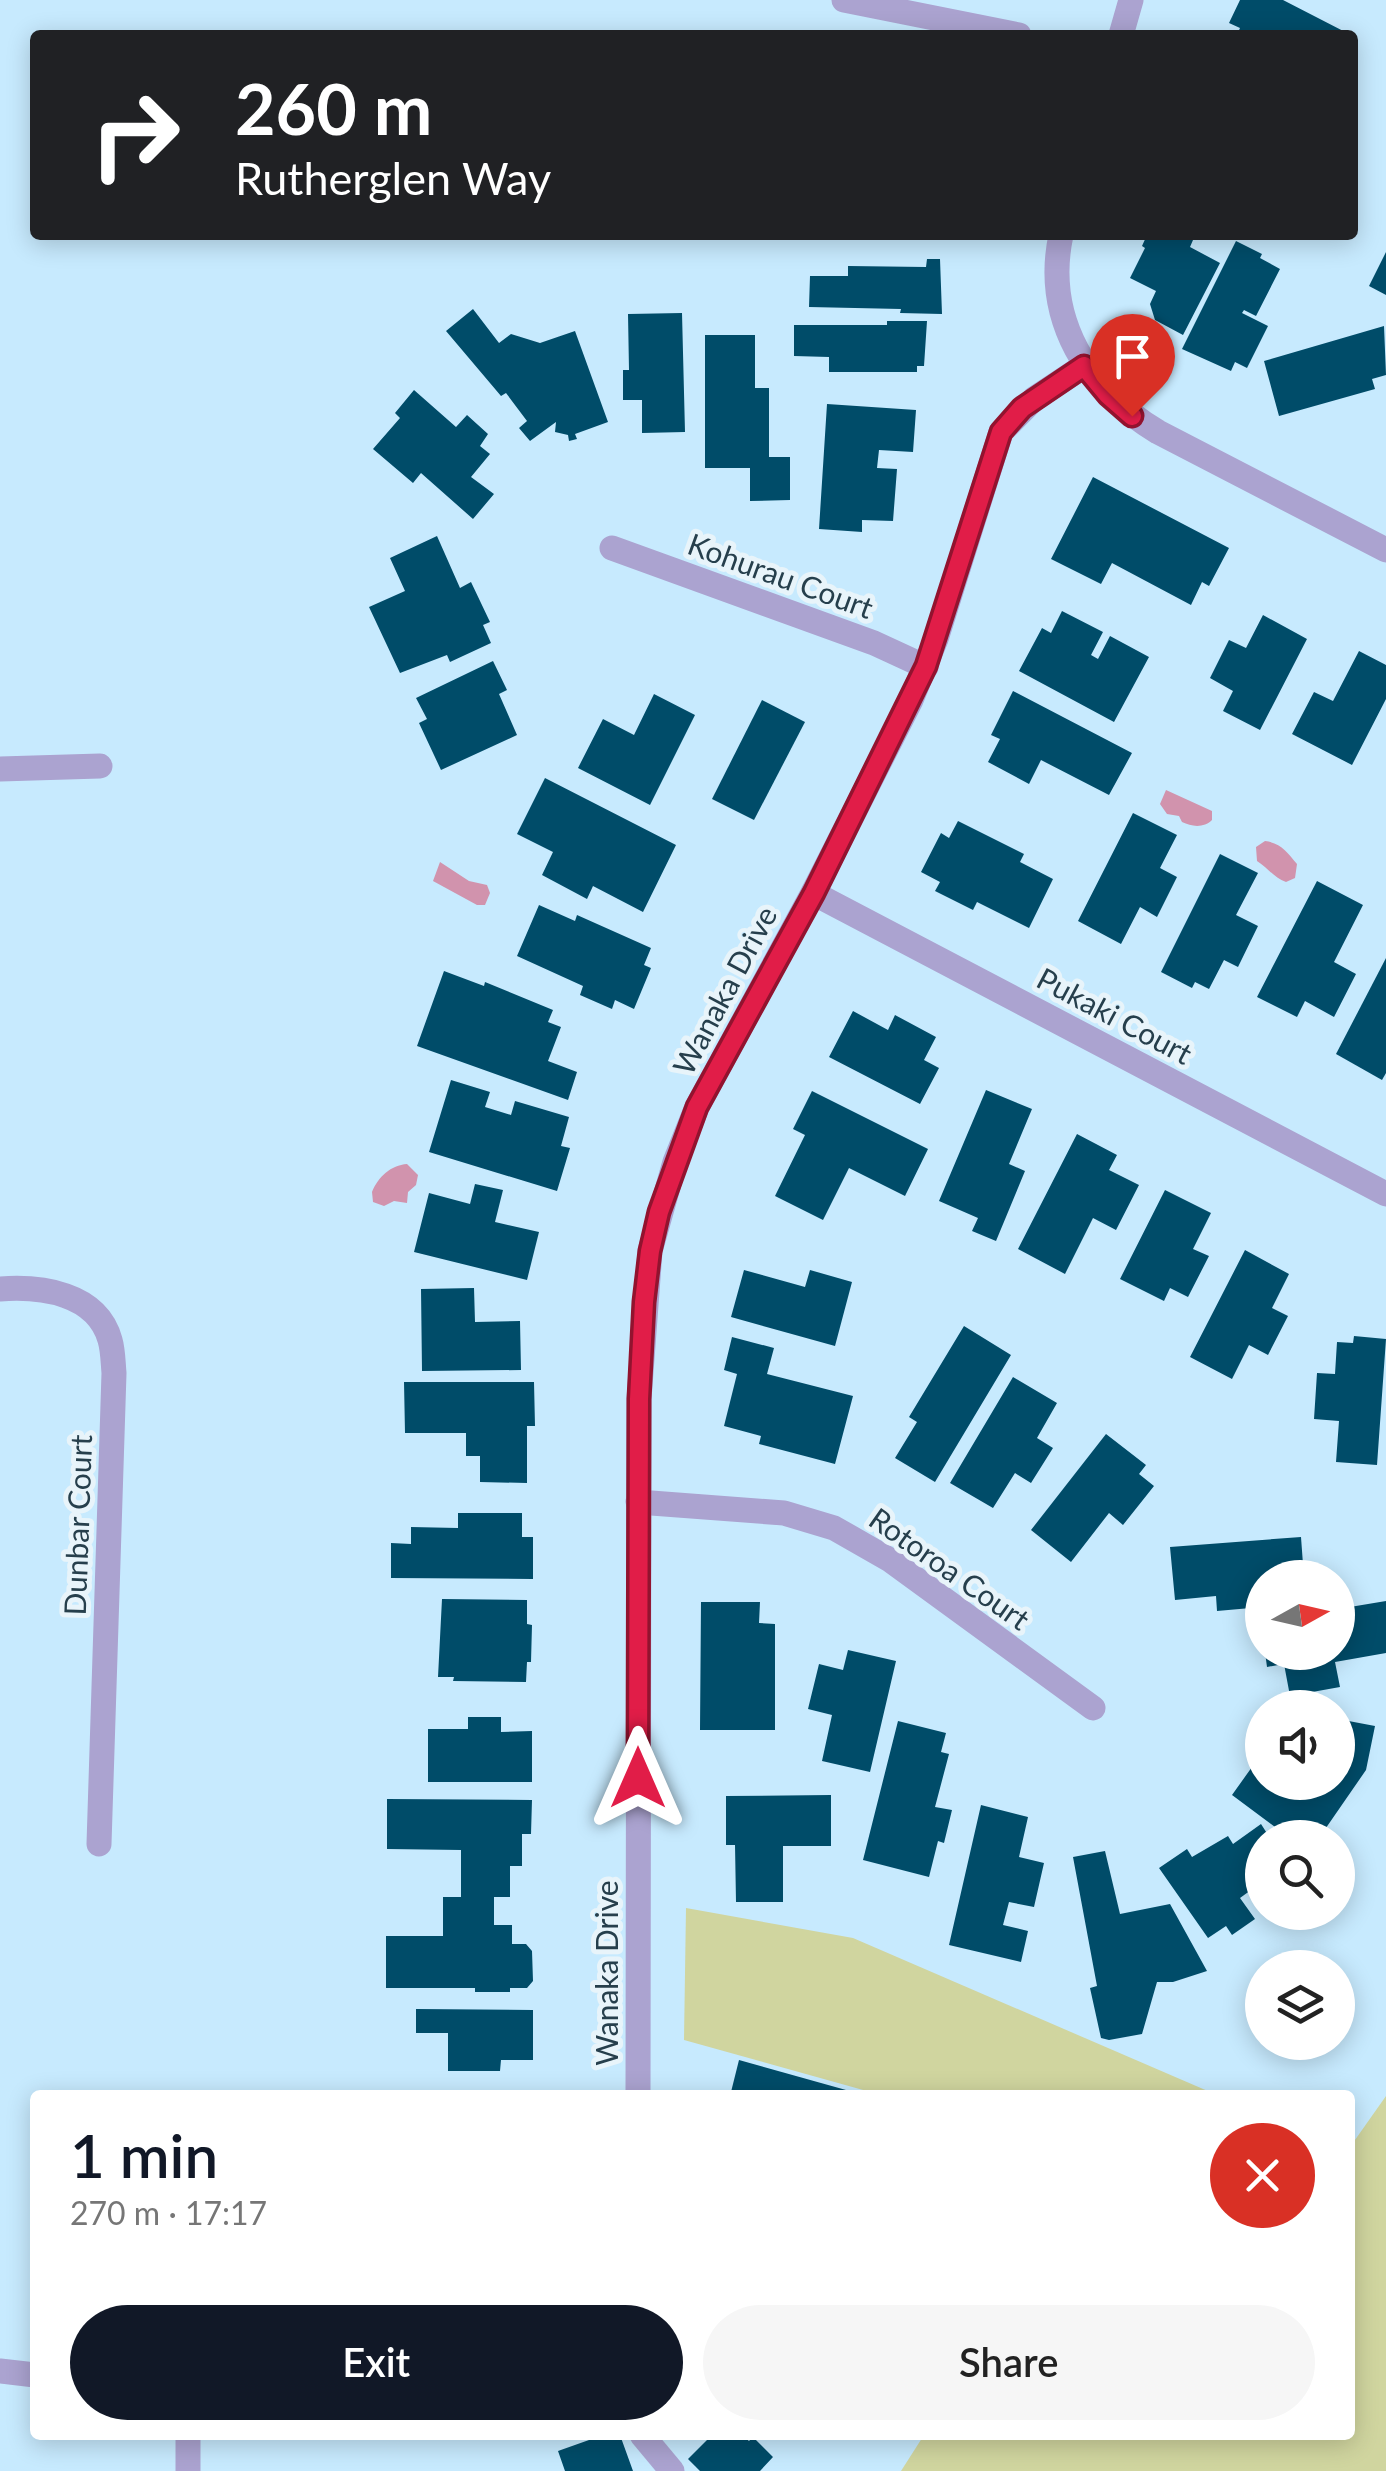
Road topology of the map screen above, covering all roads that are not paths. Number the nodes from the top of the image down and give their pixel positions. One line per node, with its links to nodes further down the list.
1 (844, 0): 3 (street)
2 (1132, 0): 4 (street)
3 (994, 30)
4 (1123, 30)
5 (1060, 240): 6 (street)
6 (1084, 366): 8 (street); 9 (street, Wanaka Drive)
7 (612, 548): 9 (street, Kohurau Court)
8 (1386, 550)
9 (926, 666): 12 (street, Wanaka Drive)
10 (100, 766): 11 (street)
11 (0, 769)
12 (814, 893): 13 (street, Pukaki Court); 15 (street, Wanaka Drive)
13 (1386, 1194)
14 (0, 1289): 17 (street, Dunbar Court)
15 (638, 1502): 16 (street, Rotoroa Court); 18 (street, Wanaka Drive)
16 (1093, 1708)
17 (99, 1844)
18 (638, 2090)
19 (0, 2371): 20 (street)
20 (30, 2374)
21 (188, 2440): 23 (street)
22 (646, 2440): 24 (street)
23 (188, 2471)
24 (672, 2471)

